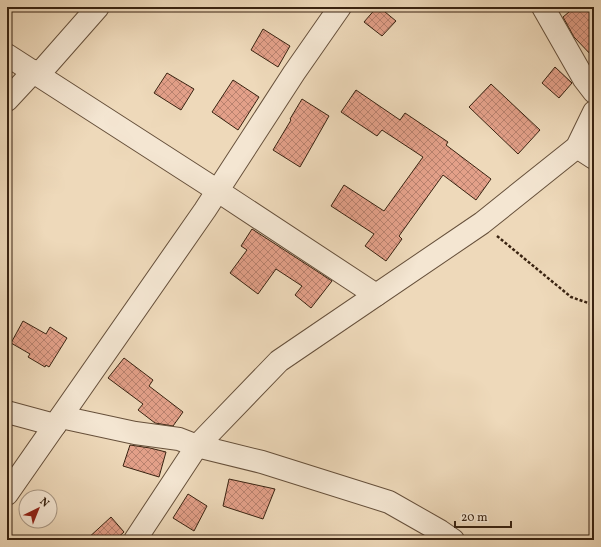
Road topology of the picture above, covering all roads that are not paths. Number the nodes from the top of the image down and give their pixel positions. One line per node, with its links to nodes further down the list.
1 (98, 7): 5 (street)
2 (340, 7): 10 (street)
3 (543, 7): 6 (street)
4 (7, 55): 5 (street)
5 (36, 73): 7 (street); 10 (street)
6 (594, 92)
7 (7, 100)
8 (594, 112): 9 (street)
9 (585, 153): 11 (street)
10 (218, 191): 11 (street); 13 (street)
11 (376, 295): 14 (street)
12 (7, 412): 13 (street)
13 (58, 421): 14 (street); 15 (street)
14 (197, 446): 16 (street); 17 (street)
15 (7, 494)
16 (443, 537)
17 (135, 540)

